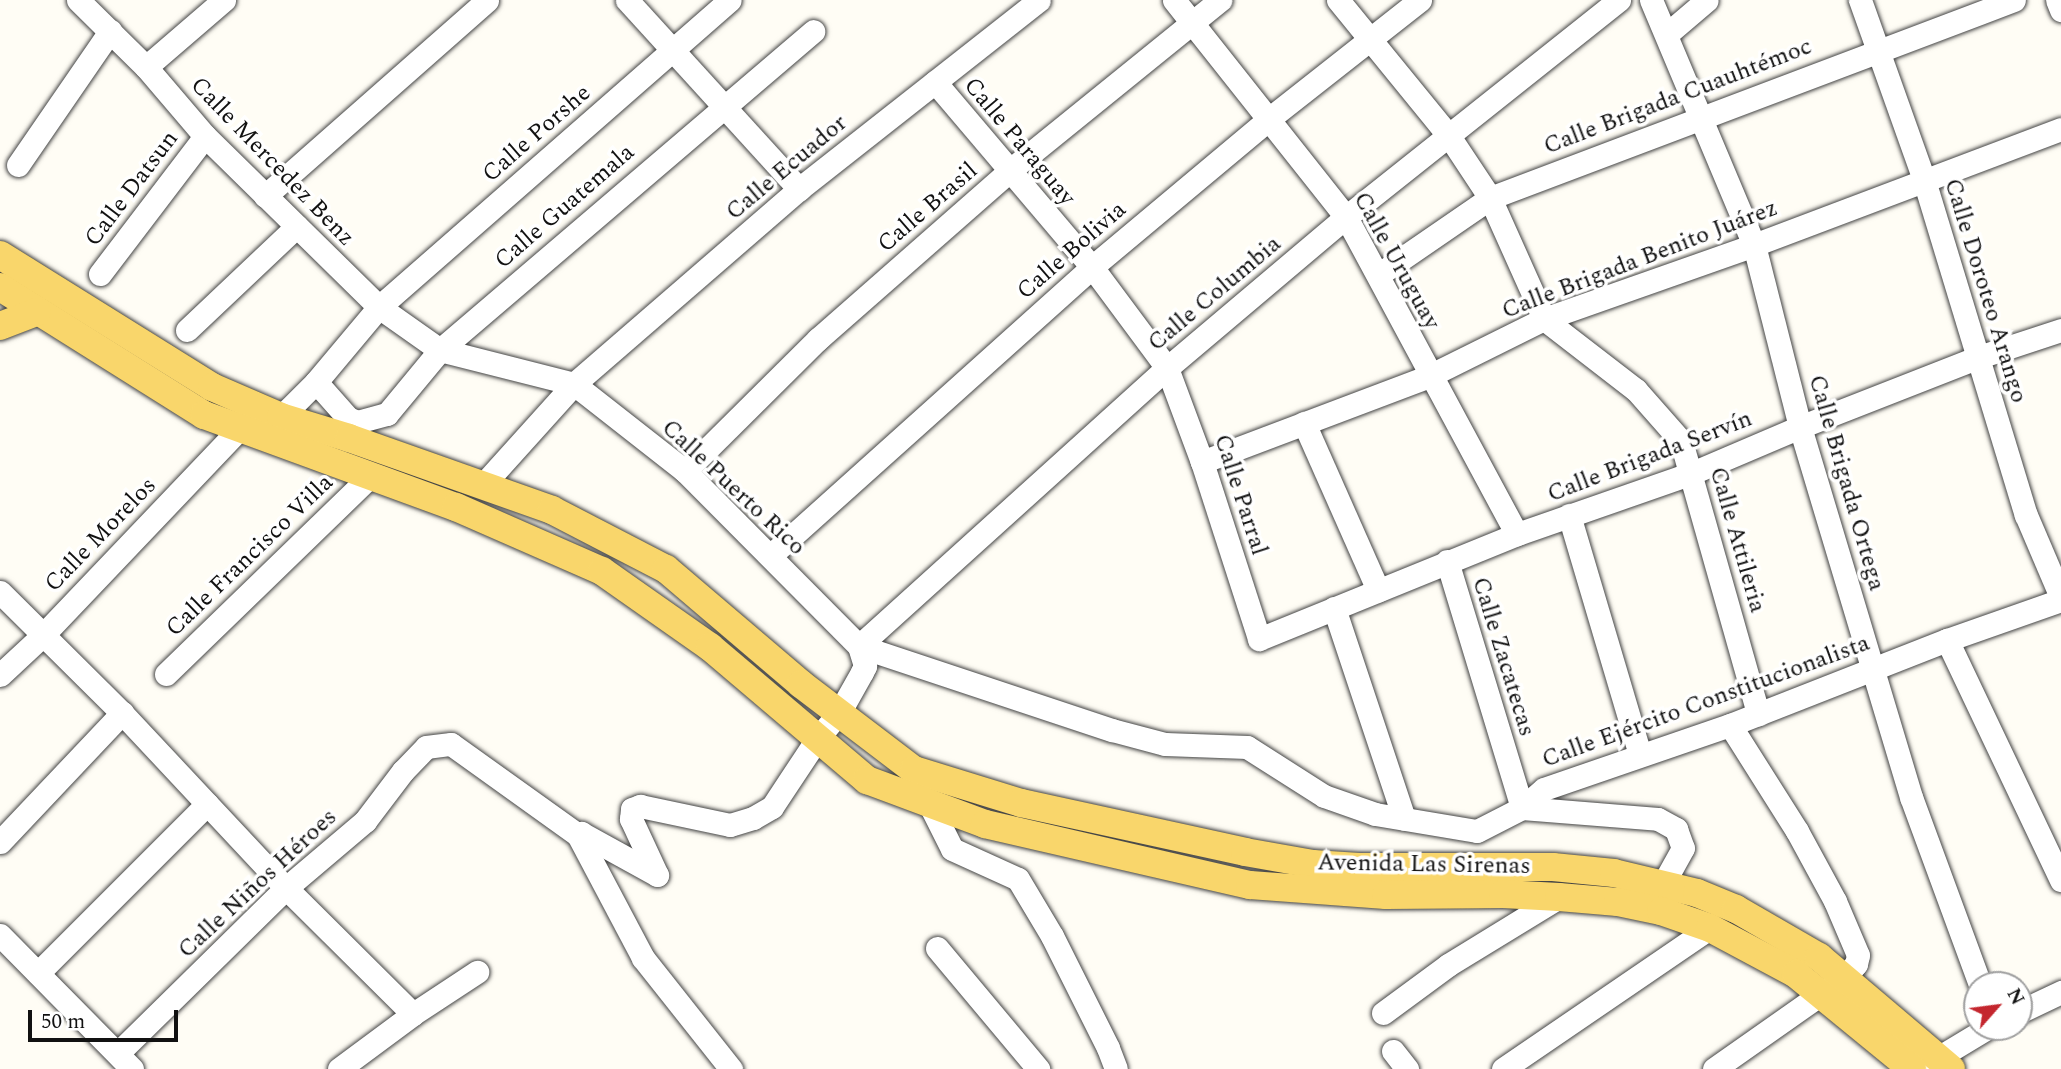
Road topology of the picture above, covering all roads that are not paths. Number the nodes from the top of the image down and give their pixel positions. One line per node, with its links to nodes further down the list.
1 (78, 0): 19 (street, Calle Mercedez Benz)
2 (224, 0): 25 (street)
3 (487, 0): 37 (street)
4 (627, 0): 23 (street)
5 (730, 0): 23 (street, Calle Porshe)
6 (1039, 0): 26 (street, Calle Ecuador)
7 (1174, 0): 18 (street, Calle Uruguay)
8 (1220, 0): 18 (street, Calle Brasil)
9 (1338, 0): 22 (street, Calle Attileria)
10 (1420, 0): 22 (street, Calle Bolivia)
11 (1619, 0): 32 (street, Calle Columbia)
12 (1651, 0): 21 (street, Calle Brigada Ortega)
13 (1707, 0): 21 (street)
14 (1860, 0): 24 (street, Calle Doroteo Arango)
15 (2014, 0): 24 (street, Calle Brigada Cuauhtémoc)
16 (2057, 0): 17 (street)
17 (2061, 10)
18 (1192, 23): 29 (street, Calle Uruguay); 34 (street, Calle Brasil)
19 (110, 30): 25 (street, Calle Mercedez Benz); 33 (street)
20 (813, 31): 27 (street, Calle Guatemala)
21 (1667, 34): 28 (street, Calle Brigada Ortega)
22 (1371, 40): 29 (street, Calle Bolivia); 32 (street, Calle Attileria)
23 (674, 49): 27 (street); 49 (street, Calle Porshe)
24 (1878, 50): 28 (street, Calle Brigada Cuauhtémoc); 35 (street, Calle Doroteo Arango)
25 (146, 67): 31 (street, Calle Mercedez Benz)
26 (934, 82): 34 (street, Calle Paraguay); 36 (street, Calle Ecuador)
27 (725, 104): 36 (street); 55 (street, Calle Guatemala)
28 (1702, 116): 38 (street, Calle Brigada Cuauhtémoc); 42 (street, Calle Brigada Ortega)
29 (1270, 118): 39 (street, Calle Uruguay); 44 (street, Calle Bolivia)
30 (2061, 129): 35 (street, Calle Brigada Benito Juárez)
31 (205, 136): 37 (street, Calle Mercedez Benz); 45 (street, Calle Datsun)
32 (1449, 136): 38 (street, Calle Attileria); 39 (street, Calle Columbia)
33 (18, 165)
34 (1009, 172): 44 (street, Calle Paraguay); 67 (street, Calle Brasil)
35 (1924, 180): 42 (street, Calle Brigada Benito Juárez); 56 (street, Calle Doroteo Arango)
36 (799, 188): 60 (street, Calle Ecuador)
37 (265, 196): 40 (street, Calle Mercedez Benz)
38 (1490, 198): 46 (street, Calle Brigada Cuauhtémoc); 51 (street, Calle Attileria)
39 (1346, 217): 46 (street, Calle Uruguay); 57 (street, Calle Columbia)
40 (297, 226): 49 (street, Calle Mercedez Benz); 53 (street)
41 (0, 245): 47 (main road)
42 (1754, 245): 51 (street, Calle Brigada Benito Juárez); 63 (street, Calle Brigada Ortega)
43 (0, 255): 47 (main road)
44 (1092, 267): 57 (street, Calle Paraguay); 73 (street, Calle Bolivia)
45 (100, 274)
46 (1378, 275): 58 (street, Calle Uruguay)
47 (37, 279): 61 (main road, Avenida Las Sirenas)
48 (0, 287): 50 (main road, Avenida Las Sirenas)
49 (379, 307): 55 (street, Calle Mercedez Benz); 59 (street, Calle Porshe)
50 (36, 312): 52 (main road); 64 (main road, Avenida Las Sirenas)
51 (1544, 319): 58 (street, Calle Brigada Benito Juárez); 68 (street, Calle Attileria)
52 (0, 326)
53 (187, 330)
54 (2061, 330): 56 (street, Calle Brigada Servín)
55 (440, 350): 60 (street, Calle Puerto Rico); 65 (street, Calle Guatemala)
56 (1979, 357): 63 (street, Calle Brigada Servín); 77 (street, Calle Doroteo Arango)
57 (1167, 368): 66 (street, Calle Parral); 82 (street, Calle Columbia)
58 (1429, 376): 62 (street, Calle Brigada Benito Juárez); 72 (street, Calle Uruguay)
59 (316, 382): 61 (street, Calle Porshe); 65 (street)
60 (574, 384): 67 (street, Calle Puerto Rico); 70 (street, Calle Ecuador)
61 (281, 417): 65 (main road, Avenida Las Sirenas)
62 (1304, 423): 66 (street, Calle Brigada Benito Juárez); 75 (street)
63 (1800, 426): 68 (street, Calle Brigada Servín); 83 (street, Calle Brigada Ortega)
64 (238, 430): 69 (main road, Avenida Las Sirenas); 79 (street, Calle Morelos)
65 (353, 430): 70 (main road, Avenida Las Sirenas)
66 (1202, 462): 80 (street, Calle Parral)
67 (685, 471): 73 (street, Calle Puerto Rico)
68 (1692, 473): 71 (street, Calle Brigada Servín); 88 (street, Calle Attileria)
69 (371, 475): 84 (street, Calle Francisco Villa); 90 (main road, Avenida Las Sirenas)
70 (482, 486): 87 (main road, Avenida Las Sirenas)
71 (1569, 515): 72 (street, Calle Brigada Servín); 91 (street)
72 (1517, 534): 74 (street, Calle Brigada Servín)
73 (770, 556): 82 (street, Calle Puerto Rico)
74 (1447, 561): 75 (street, Calle Brigada Servín); 94 (street, Calle Zacatecas)
75 (1378, 590): 78 (street, Calle Brigada Servín)
76 (0, 592): 79 (street)
77 (2061, 598): 81 (street, Calle Ejército Constitucionalista)
78 (1334, 608): 80 (street, Calle Brigada Servín); 95 (street)
79 (42, 636): 85 (street, Calle Morelos); 86 (street)
80 (1259, 639)
81 (1947, 640): 83 (street, Calle Ejército Constitucionalista); 98 (street)
82 (859, 646): 87 (street); 95 (street, Calle Ejército Constitucionalista)
83 (1875, 668): 88 (street, Calle Ejército Constitucionalista); 106 (street, Calle Brigada Ortega)
84 (166, 674)
85 (0, 675)
86 (122, 713): 93 (street); 97 (street)
87 (839, 713): 90 (street); 99 (main road, Avenida Las Sirenas)
88 (1758, 713): 89 (street, Calle Ejército Constitucionalista)
89 (1730, 725): 91 (street, Calle Ejército Constitucionalista); 108 (street)
90 (817, 739): 92 (main road, Avenida Las Sirenas); 96 (street)
91 (1640, 754): 94 (street, Calle Ejército Constitucionalista)
92 (929, 803): 101 (main road, Avenida Las Sirenas); 120 (street)
93 (207, 804): 100 (street); 107 (street)
94 (1522, 808): 95 (street, Calle Ejército Constitucionalista); 99 (street)
95 (1404, 819)
96 (578, 835): 100 (street, Calle Niños Héroes); 118 (street)
97 (0, 842)
98 (2061, 880)
99 (1663, 884): 108 (main road, Avenida Las Sirenas)
100 (286, 888): 113 (street); 115 (street, Calle Niños Héroes)
101 (1559, 897): 102 (main road, Avenida Las Sirenas); 112 (street)
102 (1710, 928): 110 (main road, Avenida Las Sirenas); 121 (street)
103 (0, 935): 107 (street)
104 (937, 948): 119 (street)
105 (477, 971): 113 (street)
106 (1975, 971)
107 (38, 973): 115 (street)
108 (1845, 977): 110 (street); 116 (main road, Avenida Las Sirenas)
109 (2061, 992): 111 (street)
110 (1822, 994): 122 (street); 123 (main road, Avenida Las Sirenas)
111 (2033, 1005)
112 (1383, 1013)
113 (413, 1014): 117 (street)
114 (1970, 1041): 116 (street)
115 (125, 1061)
116 (1937, 1065)
117 (339, 1069)
118 (731, 1069)
119 (1038, 1069)
120 (1116, 1069)
121 (1503, 1069)
122 (1714, 1069)
123 (1912, 1069)

